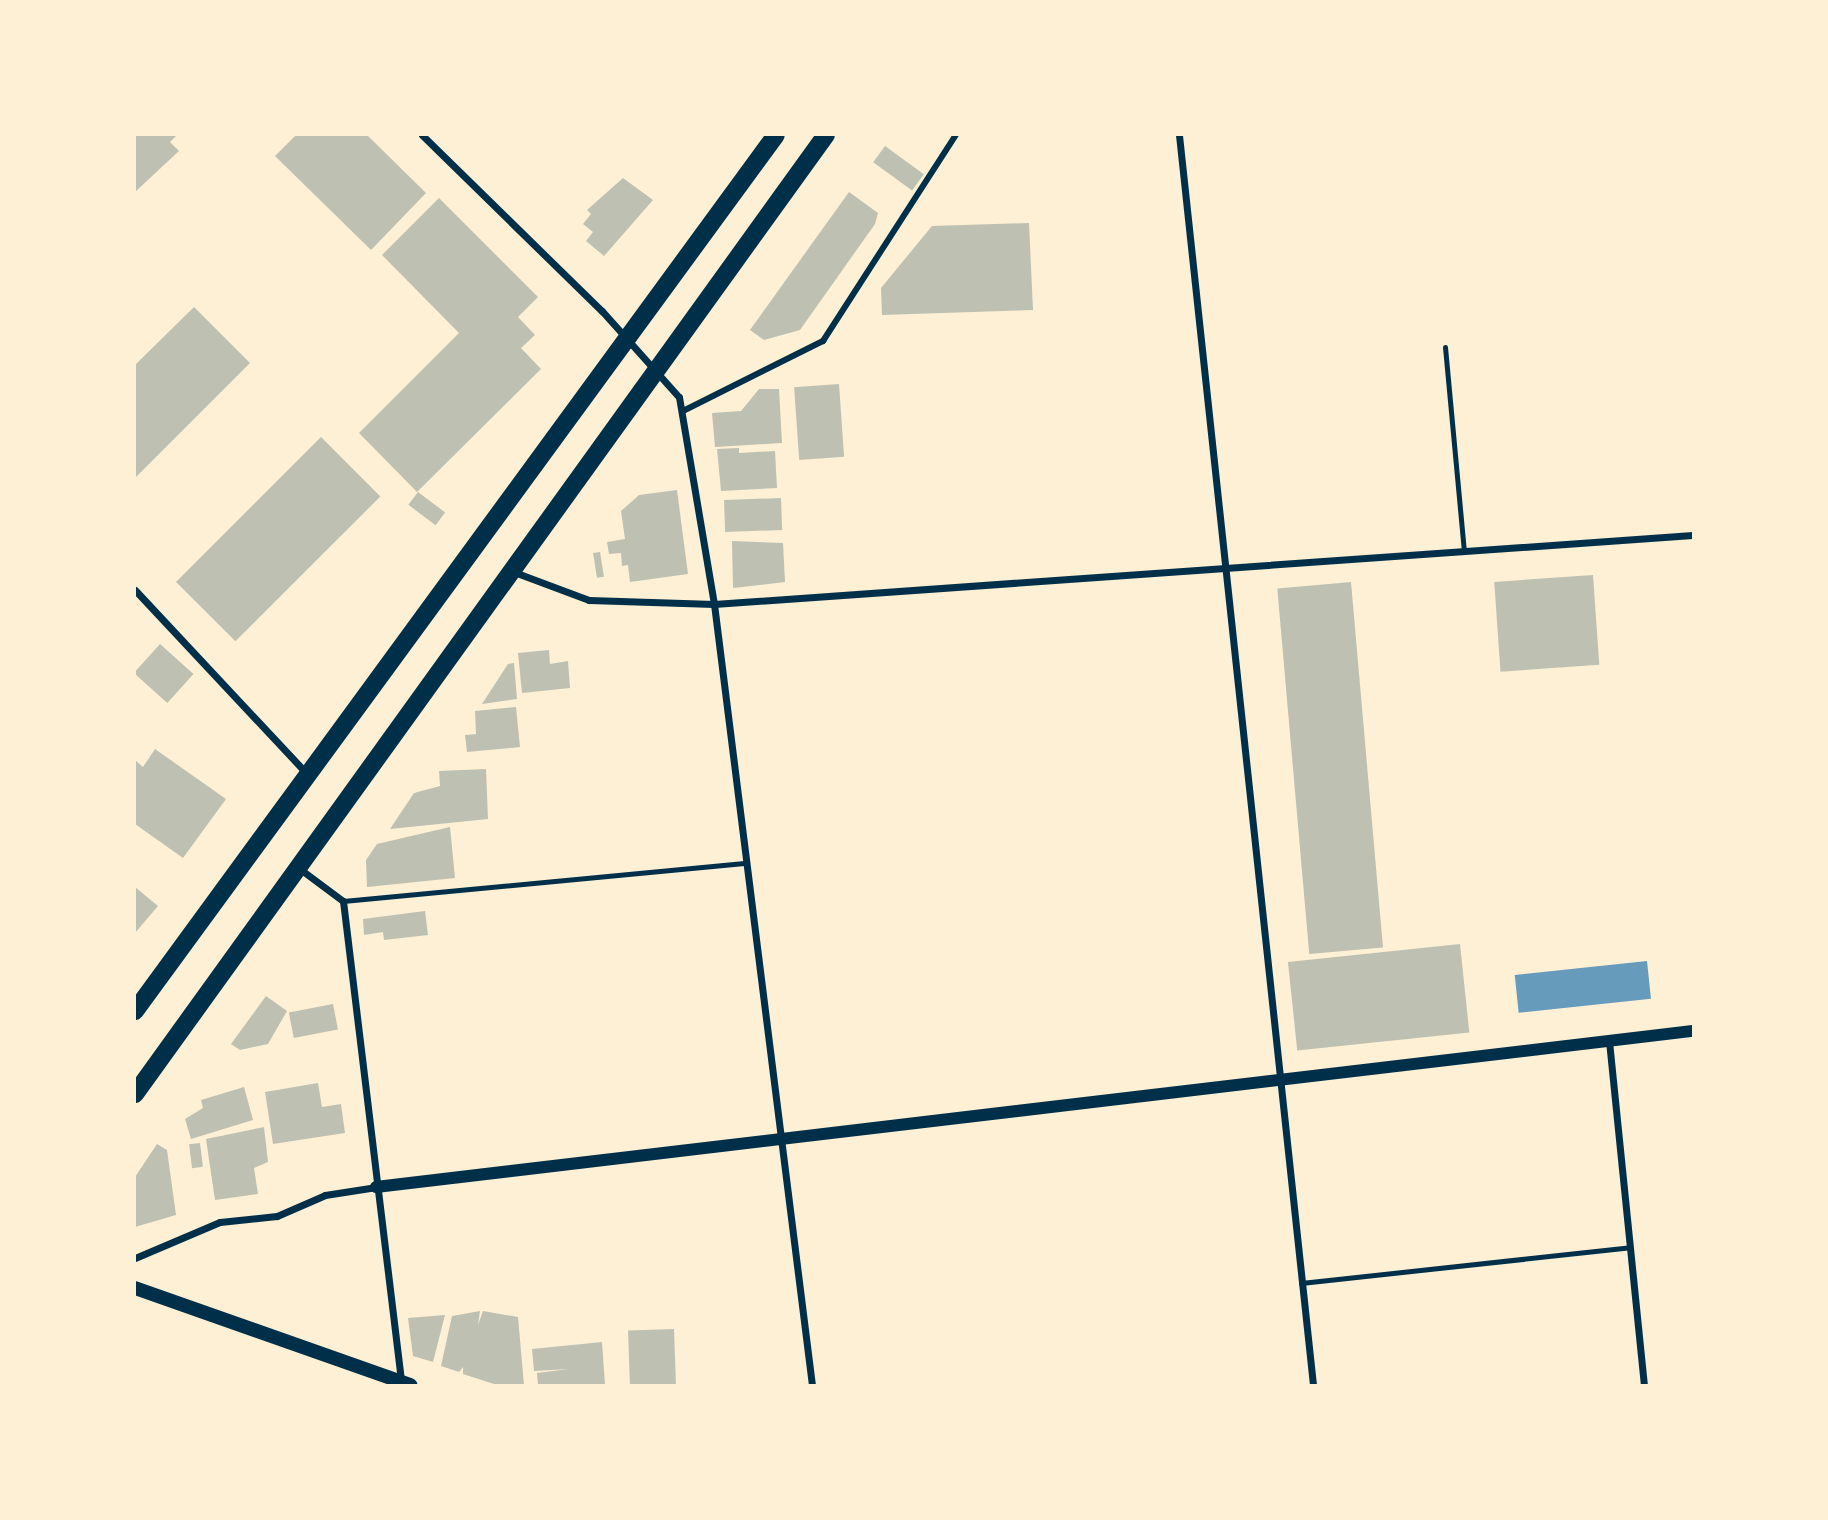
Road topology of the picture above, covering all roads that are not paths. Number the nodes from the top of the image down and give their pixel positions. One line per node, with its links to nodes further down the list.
1 (422, 135): 6 (street)
2 (776, 135): 6 (main road)
3 (826, 135): 8 (main road)
4 (956, 135): 9 (street)
5 (1179, 135): 12 (street)
6 (628, 338): 8 (street); 16 (main road)
7 (1446, 347): 11 (lane)
8 (654, 372): 9 (street); 13 (main road)
9 (683, 411): 15 (street)
10 (1693, 535): 11 (street)
11 (1464, 551): 12 (street)
12 (1224, 568): 15 (street); 23 (street)
13 (513, 571): 15 (street); 18 (main road)
14 (135, 590): 16 (street)
15 (714, 604): 17 (street)
16 (310, 777): 20 (main road)
17 (744, 863): 19 (lane); 25 (street)
18 (299, 868): 19 (street); 24 (main road)
19 (343, 901): 26 (street)
20 (135, 1012)
21 (1693, 1031): 22 (street)
22 (1609, 1041): 23 (street); 27 (street)
23 (1278, 1078): 25 (street); 29 (street)
24 (135, 1094)
25 (780, 1142): 26 (street); 32 (street)
26 (376, 1187): 28 (street); 31 (street)
27 (1630, 1247): 29 (lane); 34 (street)
28 (135, 1258)
29 (1301, 1283): 33 (street)
30 (135, 1288): 31 (main road)
31 (404, 1384)
32 (812, 1385)
33 (1313, 1385)
34 (1644, 1385)

